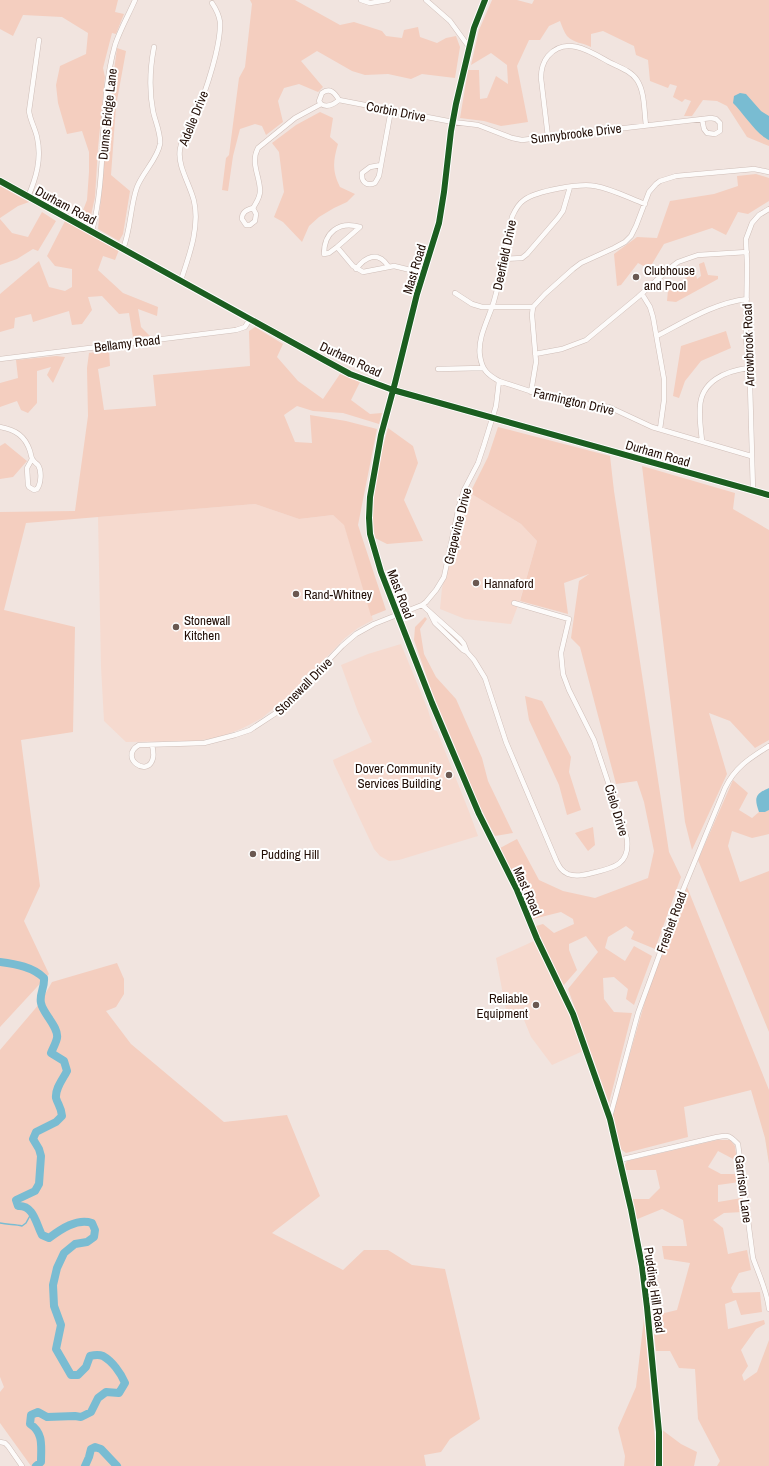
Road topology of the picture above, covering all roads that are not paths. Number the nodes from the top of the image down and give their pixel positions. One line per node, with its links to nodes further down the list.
1 (135, 0): 25 (street, Dunns Bridge Lane)
2 (361, 0): 3 (street)
3 (388, 0)
4 (426, 0): 9 (street)
5 (485, 0): 9 (street, Mast Road)
6 (212, 3): 33 (street, Adelle Drive)
7 (39, 40): 21 (street)
8 (154, 47): 27 (street)
9 (470, 47): 14 (street, Mast Road)
10 (339, 100): 11 (street, Corbin Drive); 11 (street, Corbin Drive); 12 (street, Corbin Drive)
11 (320, 104): 23 (street)
12 (391, 110): 14 (street, Corbin Drive); 17 (street)
13 (702, 119): 13 (street, Sunnybrooke Drive); 15 (street, Sunnybrooke Drive)
14 (453, 122): 16 (street, Sunnybrooke Drive); 32 (street, Mast Road)
15 (646, 125): 16 (street, Sunnybrooke Drive); 16 (street)
16 (548, 137)
17 (381, 165): 17 (street)
18 (769, 172): 22 (street)
19 (0, 181): 21 (main road, Durham Road)
20 (570, 187): 22 (street, Deerfield Drive); 29 (street); 29 (street, Deerfield Drive)
21 (28, 197): 25 (main road, Durham Road)
22 (645, 204): 37 (street)
23 (253, 208)
24 (769, 208): 28 (street, Arrowbrook Road)
25 (92, 231): 27 (main road, Durham Road)
26 (336, 248): 26 (street); 31 (street)
27 (123, 249): 33 (main road, Durham Road)
28 (747, 252): 35 (street); 36 (street, Arrowbrook Road)
29 (504, 259): 38 (street, Deerfield Drive)
30 (388, 266): 31 (street); 31 (street); 32 (street)
31 (356, 269)
32 (423, 273): 47 (street, Mast Road)
33 (180, 280): 39 (main road, Durham Road)
34 (455, 293): 38 (street)
35 (642, 294): 40 (street); 41 (street)
36 (746, 299): 40 (street); 44 (street, Arrowbrook Road)
37 (533, 307): 38 (street); 41 (street)
38 (492, 308): 43 (street, Deerfield Drive)
39 (250, 319): 42 (street, Bellamy Road); 47 (main road, Durham Road)
40 (657, 336): 51 (street)
41 (535, 354): 48 (street)
42 (0, 359)
43 (483, 368): 45 (street); 46 (street)
44 (748, 368): 52 (street); 53 (street, Arrowbrook Road)
45 (438, 369)
46 (499, 381): 48 (street, Farmington Drive); 49 (street)
47 (393, 390): 49 (main road, Durham Road); 59 (street, Mast Road)
48 (531, 392): 51 (street, Farmington Drive)
49 (493, 418): 55 (main road, Durham Road); 58 (street, Grapevine Drive)
50 (0, 427): 54 (street)
51 (660, 429): 52 (street, Farmington Drive)
52 (702, 441): 53 (street, Farmington Drive)
53 (752, 456): 55 (street, Arrowbrook Road)
54 (32, 459): 54 (street)
55 (753, 491): 56 (main road, Durham Road)
56 (769, 495)
57 (514, 603): 58 (street, Cielo Drive)
58 (422, 605): 59 (street, Grapevine Drive)
59 (398, 614): 60 (street, Stonewall Drive); 62 (street, Mast Road)
60 (152, 745): 60 (street, Stonewall Drive)
61 (769, 746): 62 (street, Freshet Road)
62 (610, 1119): 63 (street, Pudding Hill Road)
63 (619, 1160): 64 (street, Garrison Lane); 67 (street, Pudding Hill Road)
64 (769, 1309)
65 (0, 1442): 66 (street)
66 (22, 1466)
67 (659, 1466)

